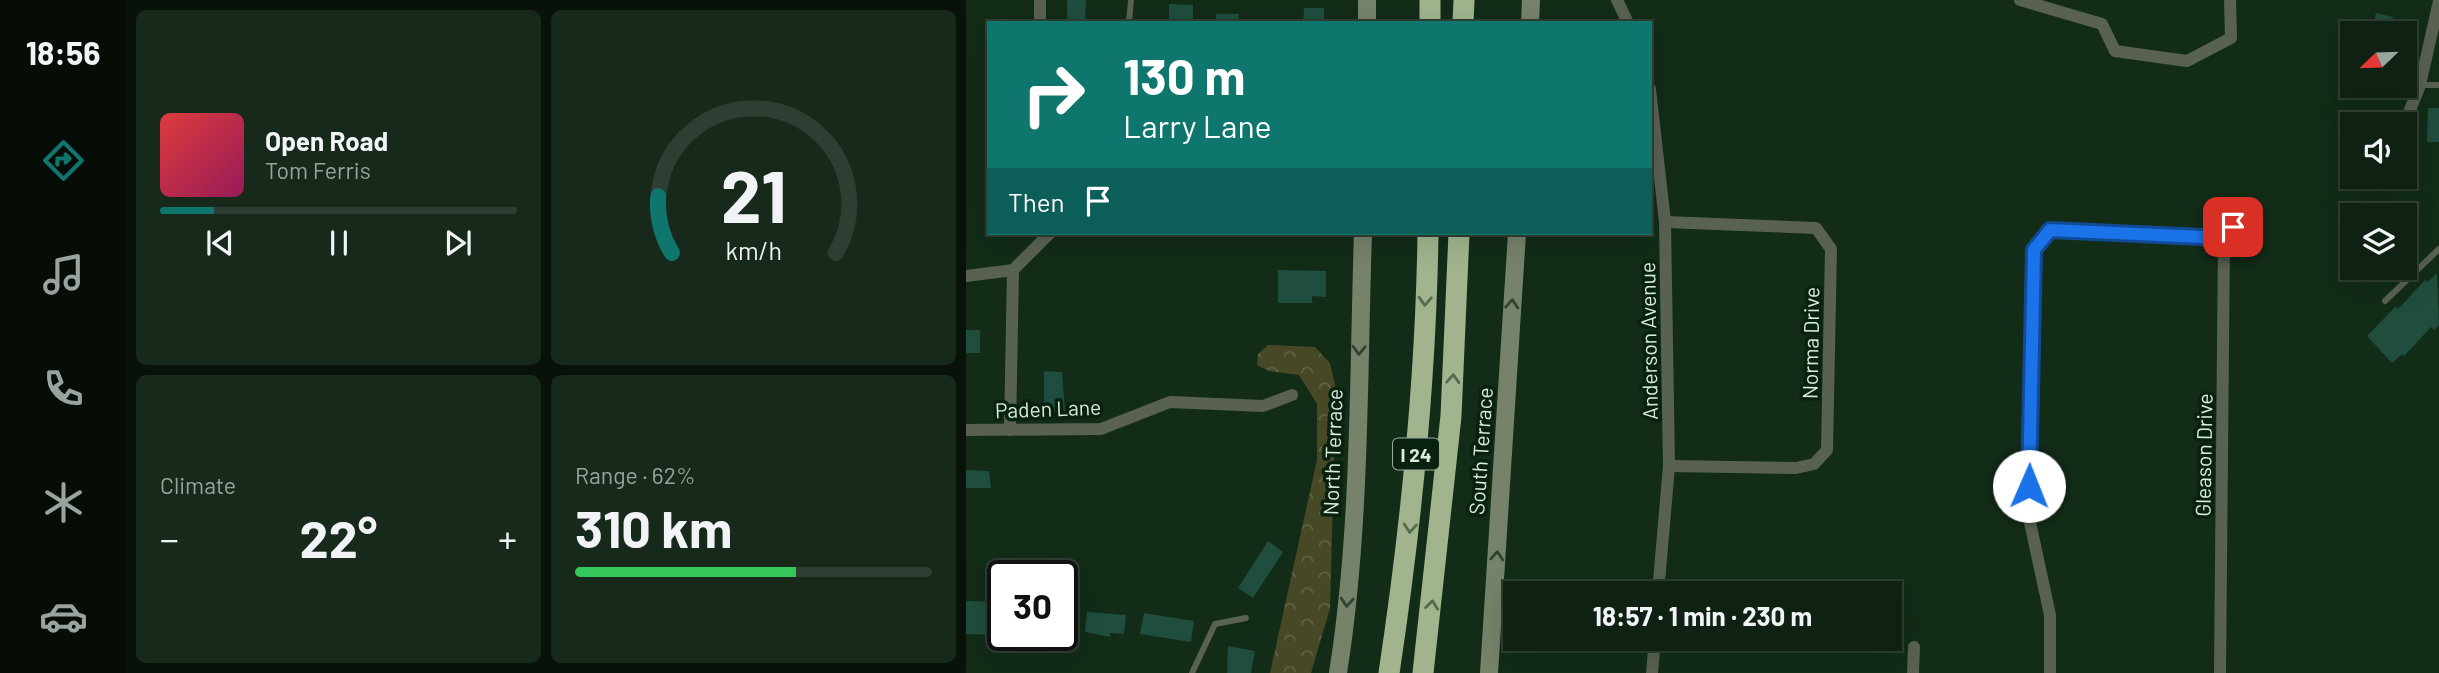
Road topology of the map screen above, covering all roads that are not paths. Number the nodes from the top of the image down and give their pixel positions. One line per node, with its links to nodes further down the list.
1 (1040, 0): 11 (street)
2 (1131, 0): 12 (lane)
3 (1367, 0): 13 (street)
4 (1430, 0): 14 (highway)
5 (1464, 0): 15 (highway)
6 (1531, 0): 16 (street)
7 (1617, 0): 17 (street)
8 (2020, 0): 9 (street)
9 (2230, 0)
10 (2439, 1): 18 (street)
11 (1040, 21)
12 (1129, 21)
13 (1367, 21)
14 (1430, 21)
15 (1463, 21)
16 (1530, 21)
17 (1627, 21)
18 (2420, 85): 19 (lane); 21 (street)
19 (2439, 85)
20 (1652, 102): 23 (street, Anderson Avenue)
21 (2409, 112)
22 (2243, 216): 29 (street)
23 (1665, 222): 37 (street, Anderson Avenue); 37 (street, Norma Drive)
24 (1048, 235): 31 (street)
25 (1363, 235): 43 (street, North Terrace, one-way to 43)
26 (1428, 235): 44 (highway, I 24, one-way to 44)
27 (1459, 235): 45 (highway, I 24, one-way to 27)
28 (1517, 235): 46 (street, South Terrace, one-way to 28)
29 (2224, 238): 49 (street); 50 (street, Gleason Drive)
30 (2439, 250): 33 (lane)
31 (1013, 270): 32 (street); 36 (street)
32 (966, 276)
33 (2385, 301)
34 (1292, 396): 36 (street, Paden Lane)
35 (966, 430): 36 (street, Paden Lane)
36 (1010, 430)
37 (1669, 466): 38 (street, Anderson Avenue)
38 (1659, 581)
39 (1246, 618): 42 (lane)
40 (1914, 647): 48 (street)
41 (1653, 651): 47 (street)
42 (1192, 673)
43 (1338, 673)
44 (1389, 673)
45 (1423, 673)
46 (1489, 673)
47 (1652, 673)
48 (1913, 673)
49 (2050, 673)
50 (2220, 673)

